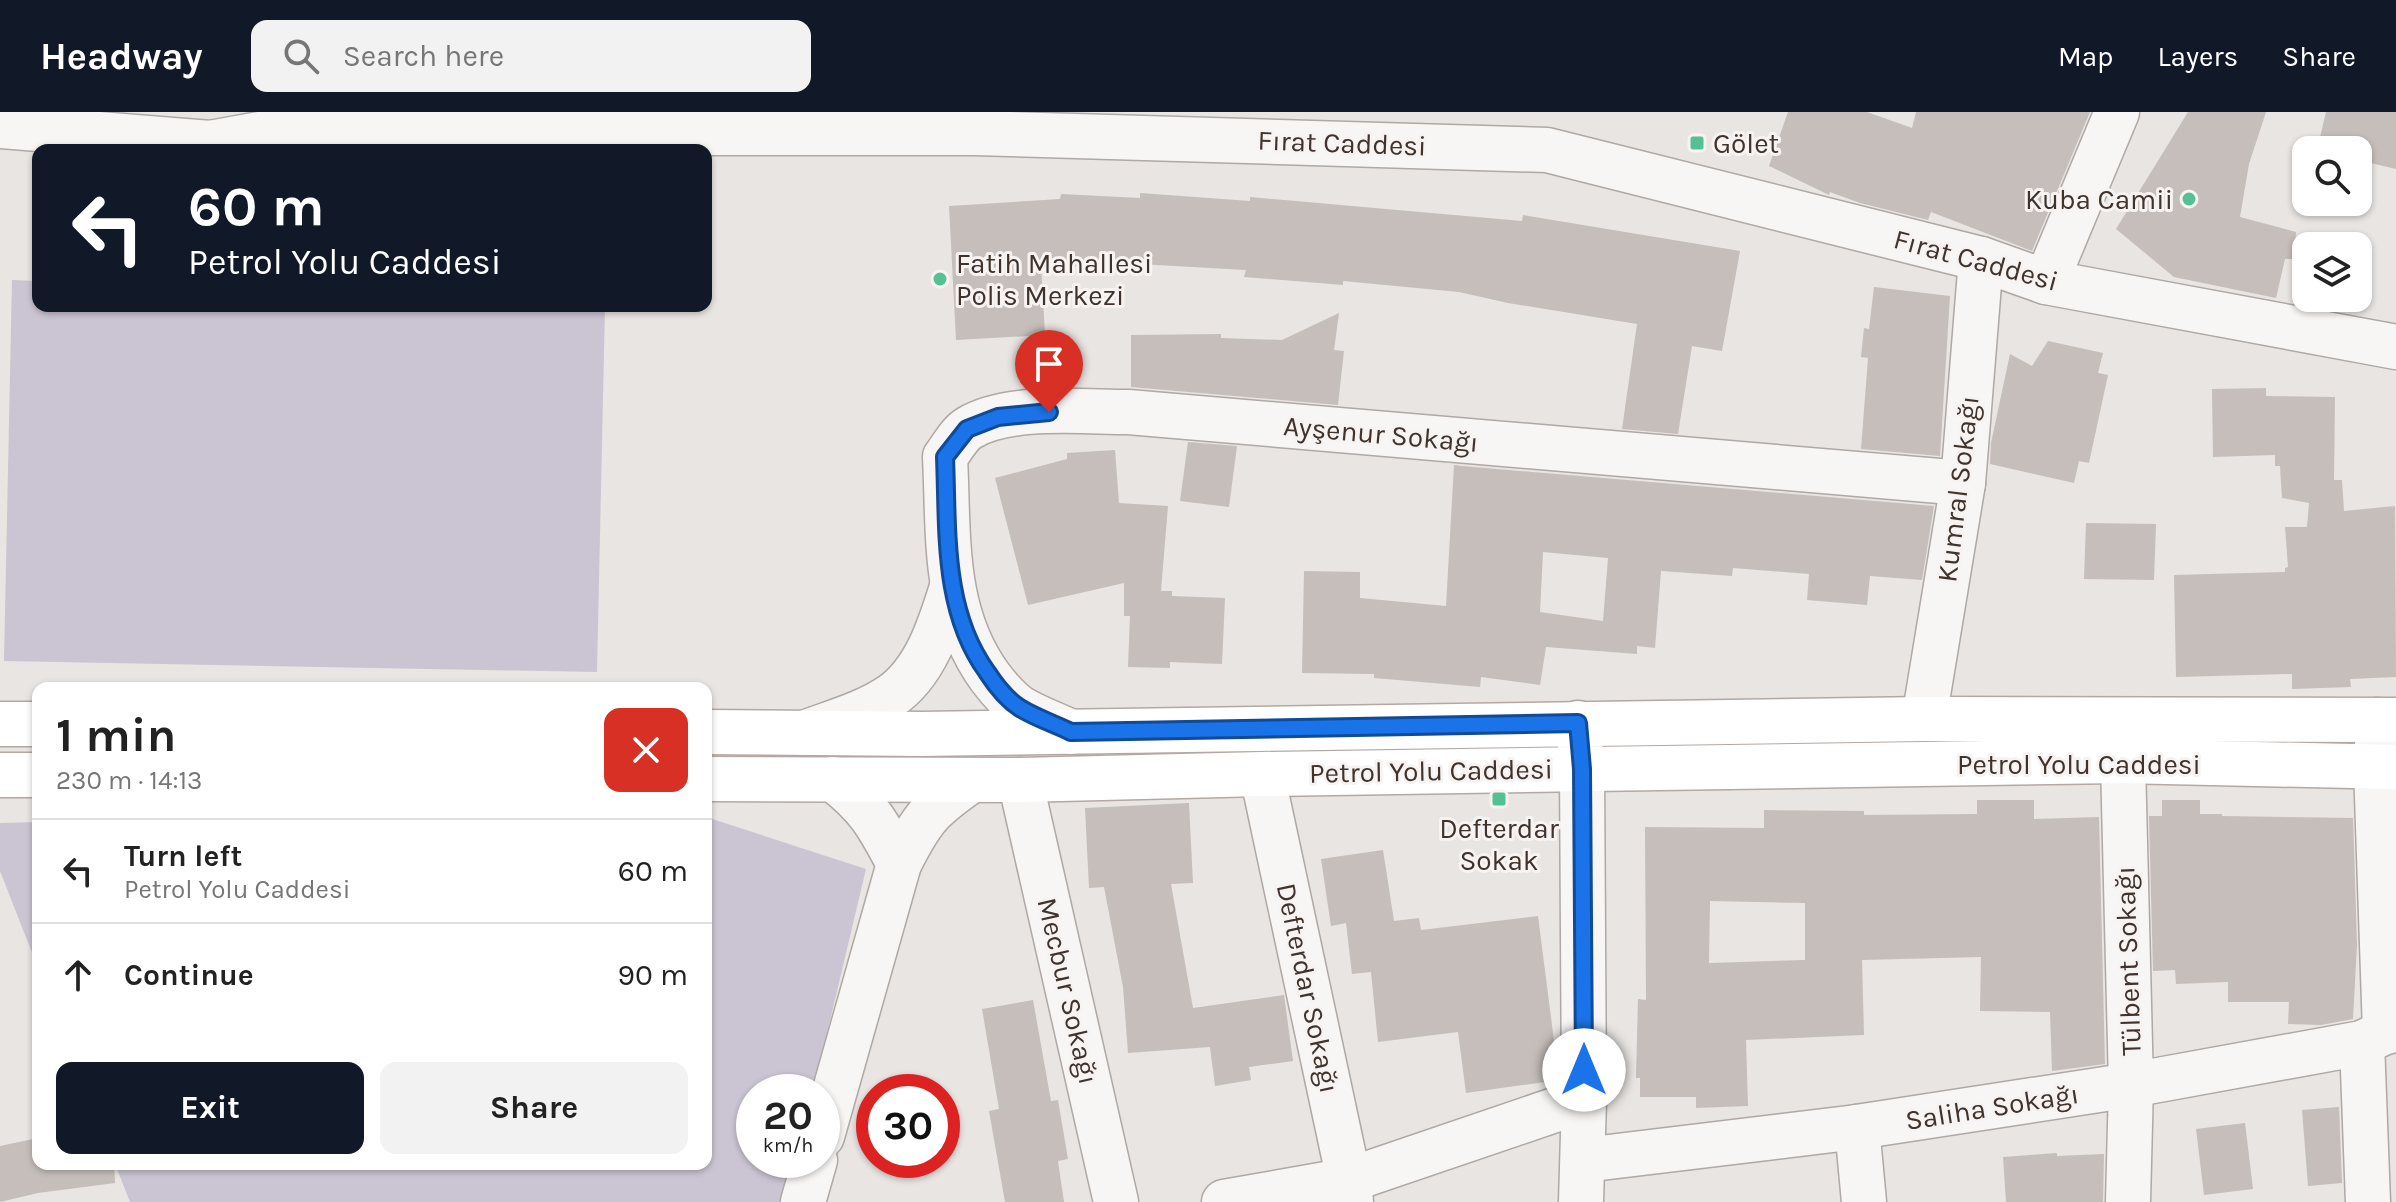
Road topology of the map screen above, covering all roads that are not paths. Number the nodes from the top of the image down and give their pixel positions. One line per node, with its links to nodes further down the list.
1 (178, 112): 5 (street)
2 (2117, 112): 7 (street)
3 (1061, 123): 5 (street, Fırat Caddesi); 6 (street, Fırat Caddesi)
4 (0, 126): 5 (street)
5 (265, 133)
6 (1981, 259): 7 (street, Fırat Caddesi); 9 (street, Kumral Sokağı)
7 (2046, 282): 8 (street, Fırat Caddesi)
8 (2396, 347)
9 (1963, 483): 10 (street, Ayşenur Sokağı); 11 (street, Kumral Sokağı)
10 (952, 587): 17 (street); 18 (street)
11 (1924, 719): 13 (main road, Petrol Yolu Caddesi); 19 (main road, Petrol Yolu Caddesi)
12 (2387, 720): 19 (main road, Petrol Yolu Caddesi); 20 (street)
13 (1578, 723): 17 (main road, Petrol Yolu Caddesi); 21 (street)
14 (0, 724): 15 (main road)
15 (32, 724)
16 (716, 732): 18 (main road, Petrol Yolu Caddesi)
17 (1071, 732): 18 (main road, Petrol Yolu Caddesi)
18 (802, 733)
19 (2122, 740): 20 (main road, Petrol Yolu Caddesi); 21 (main road, Petrol Yolu Caddesi); 32 (street, Tülbent Sokağı)
20 (2386, 767): 30 (street)
21 (1582, 769): 22 (main road, Petrol Yolu Caddesi); 33 (street)
22 (1262, 774): 28 (main road, Petrol Yolu Caddesi); 37 (street, Defterdar Sokağı)
23 (0, 775): 24 (main road)
24 (32, 775)
25 (727, 779): 26 (main road, Petrol Yolu Caddesi)
26 (833, 779): 27 (main road, Petrol Yolu Caddesi); 29 (street)
27 (972, 780): 28 (main road, Petrol Yolu Caddesi); 29 (street)
28 (1020, 780): 39 (street, Mecbur Sokağı)
29 (899, 864): 31 (street)
30 (2381, 1035): 32 (street, Saliha Sokağı); 43 (street)
31 (840, 1074)
32 (2131, 1085): 34 (street, Saliha Sokağı); 42 (street, Tülbent Sokağı)
33 (1584, 1100): 36 (street); 37 (street)
34 (1857, 1127): 36 (street, Saliha Sokağı); 41 (street)
35 (810, 1178): 38 (street)
36 (1582, 1181)
37 (1350, 1191): 40 (street)
38 (803, 1202)
39 (1116, 1202)
40 (1224, 1202)
41 (1864, 1202)
42 (2128, 1202)
43 (2368, 1202)

